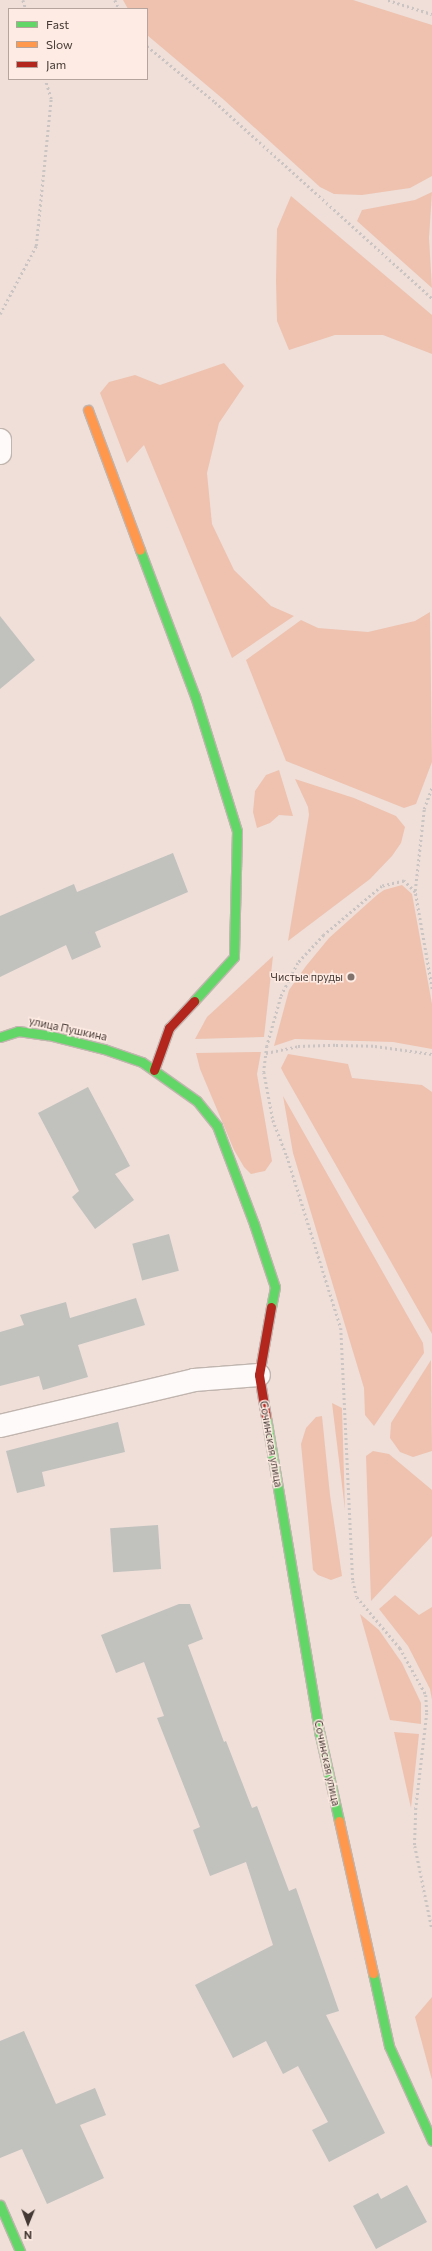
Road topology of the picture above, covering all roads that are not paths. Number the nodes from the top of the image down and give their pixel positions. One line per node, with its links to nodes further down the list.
1 (88, 410): 4 (street)
2 (0, 1037): 3 (street, улица Пушкина)
3 (131, 1058): 4 (street, Сочинская улица)
4 (154, 1070): 5 (street, Сочинская улица)
5 (259, 1375): 6 (street); 7 (street, Сочинская улица)
6 (0, 1426)
7 (432, 2141)
8 (0, 2205): 9 (street)
9 (20, 2251)

